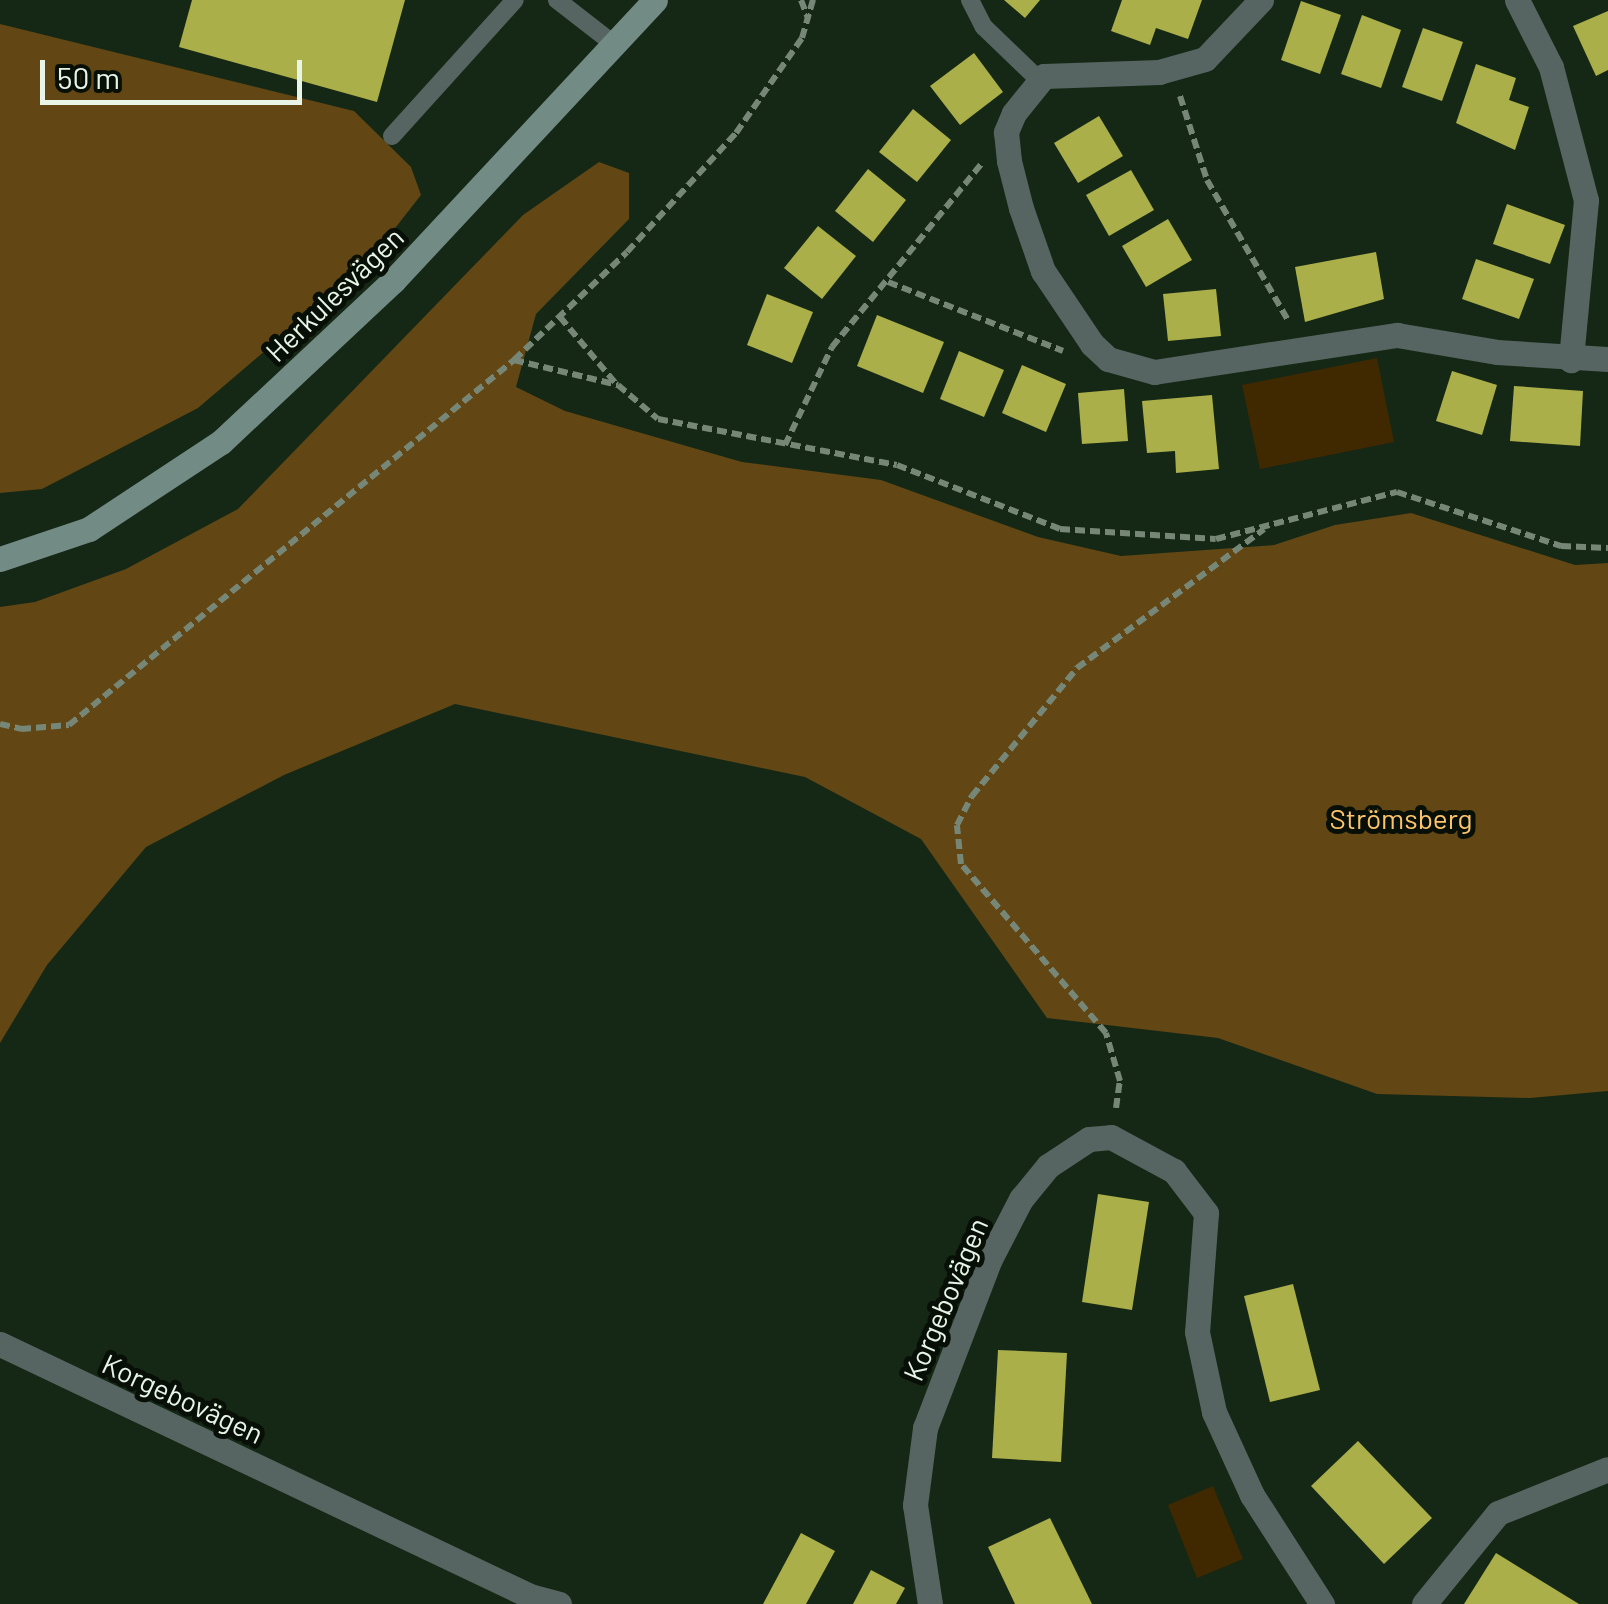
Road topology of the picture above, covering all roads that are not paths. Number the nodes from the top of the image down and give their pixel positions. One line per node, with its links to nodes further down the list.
1 (515, 0): 9 (lane)
2 (557, 0): 7 (lane)
3 (654, 0): 7 (street, Herkulesvägen)
4 (970, 0): 8 (lane)
5 (1261, 0): 8 (street)
6 (1517, 0): 11 (street)
7 (615, 45): 12 (street, Herkulesvägen)
8 (1040, 80): 11 (street)
9 (392, 136)
10 (1608, 359): 11 (street)
11 (1571, 360)
12 (0, 558)
13 (0, 1344): 15 (street, Korgebovägen)
14 (1608, 1468): 18 (street)
15 (559, 1604)
16 (930, 1604): 17 (street, Korgebovägen)
17 (1322, 1604)
18 (1424, 1604)

